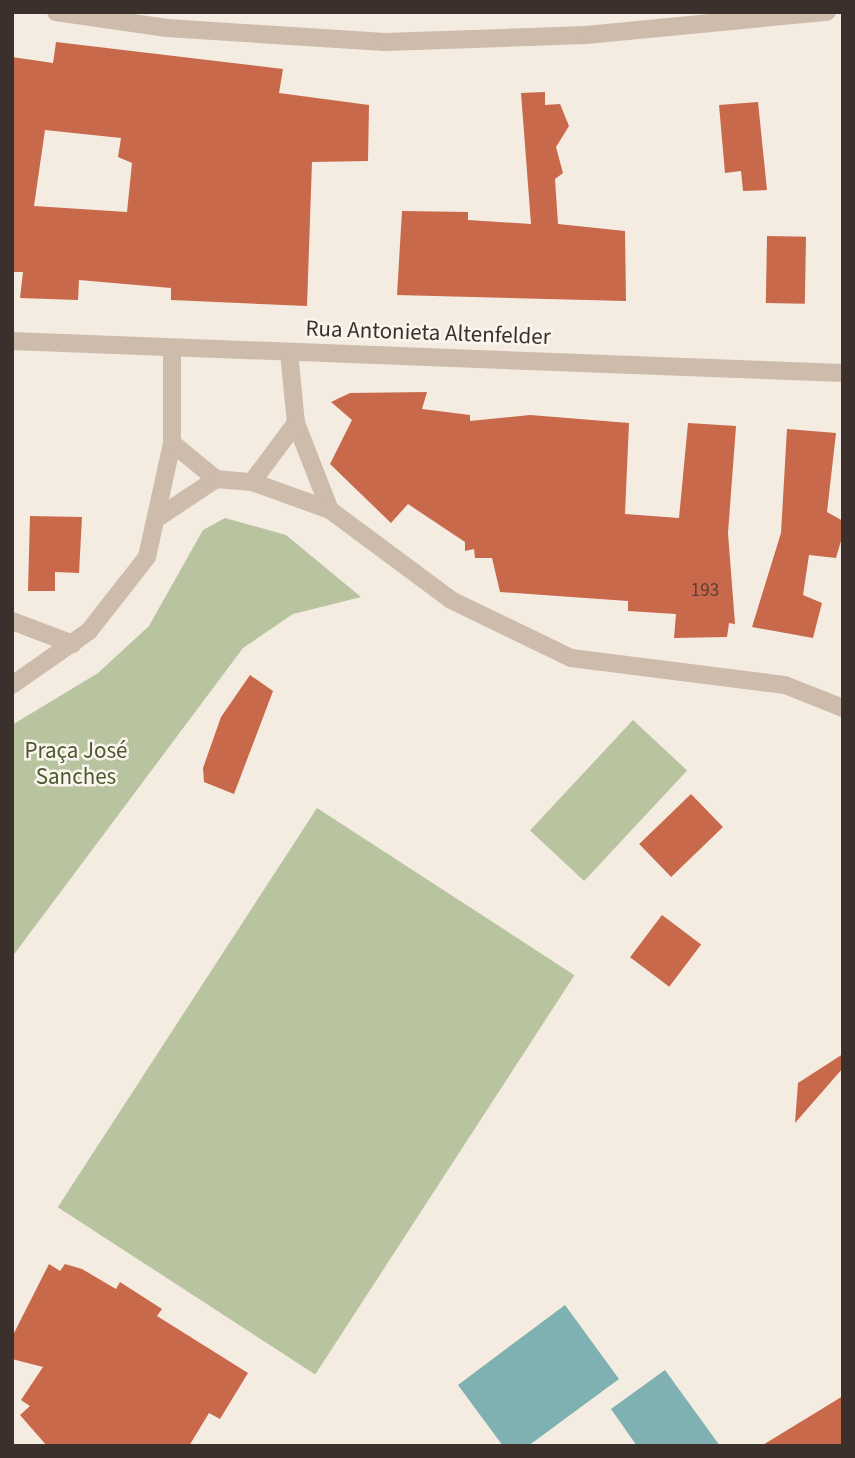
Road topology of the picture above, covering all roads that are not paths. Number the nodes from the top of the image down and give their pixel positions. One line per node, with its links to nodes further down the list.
1 (56, 12): 3 (street)
2 (827, 12): 3 (street)
3 (163, 20)
4 (12, 341): 5 (street, Rua Antonieta Altenfelder)
5 (173, 348): 6 (street, Rua Antonieta Altenfelder); 9 (street)
6 (289, 352): 7 (street, Rua Antonieta Altenfelder); 8 (street)
7 (843, 373)
8 (296, 423): 11 (street); 12 (street)
9 (172, 443): 10 (street); 13 (street)
10 (216, 480): 11 (street); 13 (street)
11 (252, 482): 12 (street)
12 (330, 510): 17 (street)
13 (159, 517): 15 (street)
14 (12, 621): 15 (street)
15 (73, 645): 16 (street)
16 (12, 685)
17 (843, 708)

